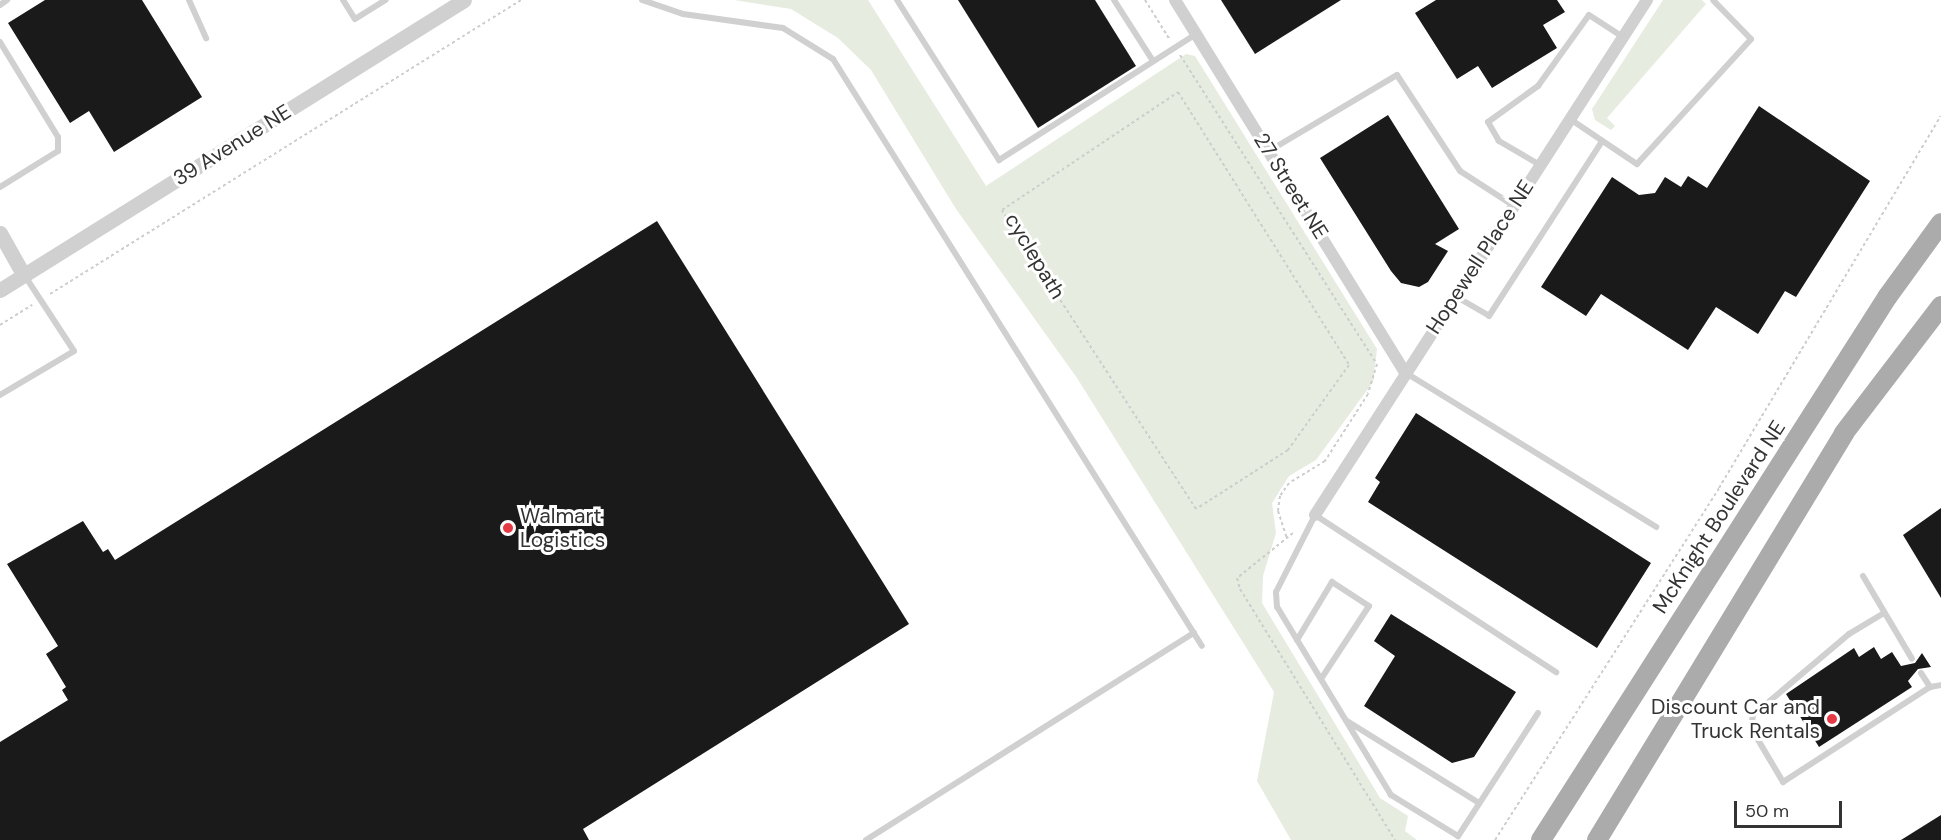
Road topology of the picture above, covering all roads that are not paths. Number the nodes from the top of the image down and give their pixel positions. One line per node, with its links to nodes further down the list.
1 (7, 0): 12 (lane)
2 (189, 0): 14 (lane)
3 (343, 0): 4 (lane)
4 (386, 0)
5 (465, 0): 26 (street, 39 Avenue NE)
6 (642, 0): 36 (lane)
7 (897, 0): 17 (lane)
8 (1114, 0): 17 (lane)
9 (1175, 0): 13 (street, 27 Street NE)
10 (1647, 0): 15 (street, Hopewell Place NE)
11 (1713, 0): 19 (lane)
12 (0, 5)
13 (1196, 34): 17 (lane); 20 (street, 27 Street NE)
14 (206, 38)
15 (1623, 38): 18 (street, Hopewell Place NE); 21 (lane)
16 (0, 42): 22 (lane)
17 (1153, 61)
18 (1570, 119): 19 (lane); 21 (street, Hopewell Place NE)
19 (1602, 141): 28 (lane)
20 (1269, 151): 23 (lane); 30 (street, 27 Street NE)
21 (1540, 165): 23 (street, Hopewell Place NE)
22 (0, 187)
23 (1514, 206): 28 (street, Hopewell Place NE)
24 (1941, 223): 49 (main road, McKnight Boulevard NE)
25 (0, 233): 26 (street)
26 (23, 274): 27 (street, 39 Avenue NE); 31 (lane)
27 (0, 290)
28 (1455, 296): 30 (street, Hopewell Place NE)
29 (1941, 306): 50 (main road)
30 (1405, 372): 32 (street, Hopewell Place NE); 33 (lane)
31 (0, 395)
32 (1315, 515): 37 (lane); 40 (lane)
33 (1656, 527)
34 (1863, 576): 35 (lane)
35 (1884, 613): 39 (lane); 44 (lane)
36 (1194, 633): 38 (lane); 48 (lane)
37 (1297, 640): 42 (lane); 42 (lane)
38 (1202, 646)
39 (1912, 659)
40 (1556, 672)
41 (1921, 673): 44 (lane)
42 (1320, 679): 46 (lane)
43 (1941, 685): 44 (lane)
44 (1930, 687)
45 (1538, 713): 47 (lane)
46 (1346, 720): 47 (lane); 47 (lane)
47 (1479, 803)
48 (866, 840)
49 (1542, 840)
50 (1597, 840)

